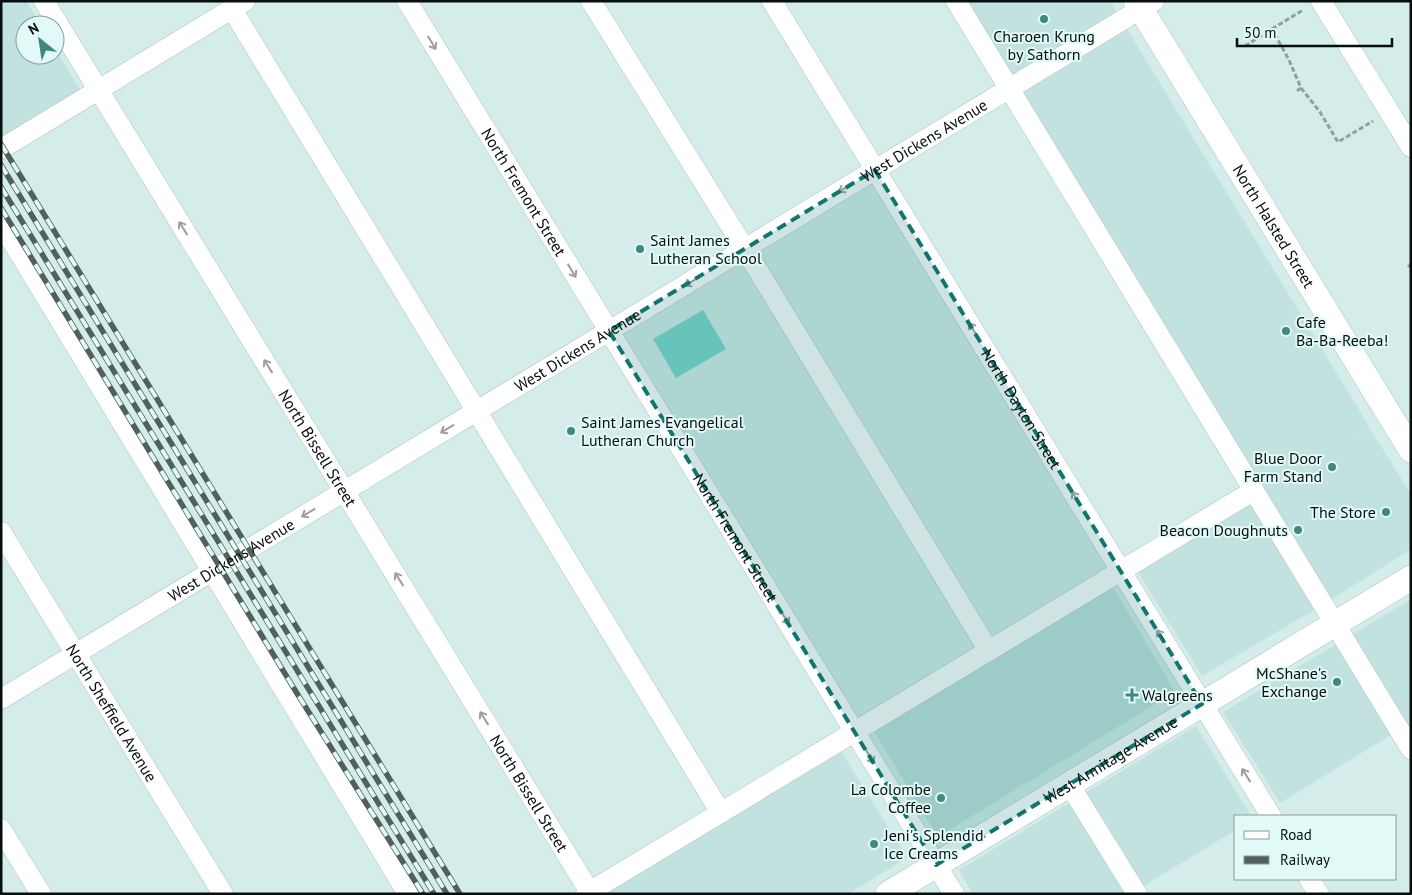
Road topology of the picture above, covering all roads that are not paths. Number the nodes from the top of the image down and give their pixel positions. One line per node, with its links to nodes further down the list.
1 (44, 1): 10 (street, North Bissell Street)
2 (407, 1): 16 (street, North Fremont Street, one-way to 16)
3 (591, 1): 15 (street)
4 (772, 1): 13 (street, North Dayton Street)
5 (956, 1): 9 (street)
6 (1144, 4): 9 (street, West Dickens Avenue); 18 (main road, North Halsted Street)
7 (1316, 4): 11 (street)
8 (239, 5): 10 (street); 17 (street)
9 (1010, 88): 13 (street, West Dickens Avenue); 20 (street)
10 (98, 90): 12 (street); 19 (street, North Bissell Street, one-way to 10)
11 (1411, 147)
12 (1, 149)
13 (875, 170): 15 (street, West Dickens Avenue, one-way to 15); 22 (street, North Dayton Street, one-way to 13)
14 (1, 223): 23 (street)
15 (745, 249): 16 (street, West Dickens Avenue, one-way to 16); 26 (street)
16 (609, 331): 17 (street, West Dickens Avenue); 30 (street, North Fremont Street, one-way to 30)
17 (476, 412): 19 (street, West Dickens Avenue, one-way to 19); 33 (street)
18 (1411, 450)
19 (344, 491): 23 (street, West Dickens Avenue, one-way to 23); 38 (street, North Bissell Street, one-way to 19)
20 (1253, 491): 22 (street); 25 (street)
21 (1, 532): 27 (street, North Sheffield Avenue)
22 (1121, 571): 26 (street); 29 (street, North Dayton Street, one-way to 22)
23 (211, 572): 27 (street, West Dickens Avenue); 41 (street)
24 (1411, 578): 25 (main road, West Armitage Avenue)
25 (1334, 624): 29 (main road, West Armitage Avenue); 31 (street)
26 (989, 651): 30 (street)
27 (76, 654): 28 (street, West Dickens Avenue); 40 (street, North Sheffield Avenue)
28 (1, 699)
29 (1202, 704): 32 (main road, West Armitage Avenue); 34 (street, North Dayton Street, one-way to 29)
30 (854, 732): 33 (street); 36 (street, North Fremont Street, one-way to 36)
31 (1411, 748)
32 (1070, 784): 36 (main road, West Armitage Avenue); 44 (street)
33 (720, 813): 38 (street)
34 (1270, 815)
35 (1, 829): 39 (street)
36 (936, 865): 42 (main road, West Armitage Avenue); 43 (street, North Fremont Street)
37 (1310, 880): 45 (street)
38 (589, 893)
39 (41, 894)
40 (223, 894)
41 (408, 894)
42 (888, 894)
43 (954, 894)
44 (1137, 894)
45 (1319, 894)

